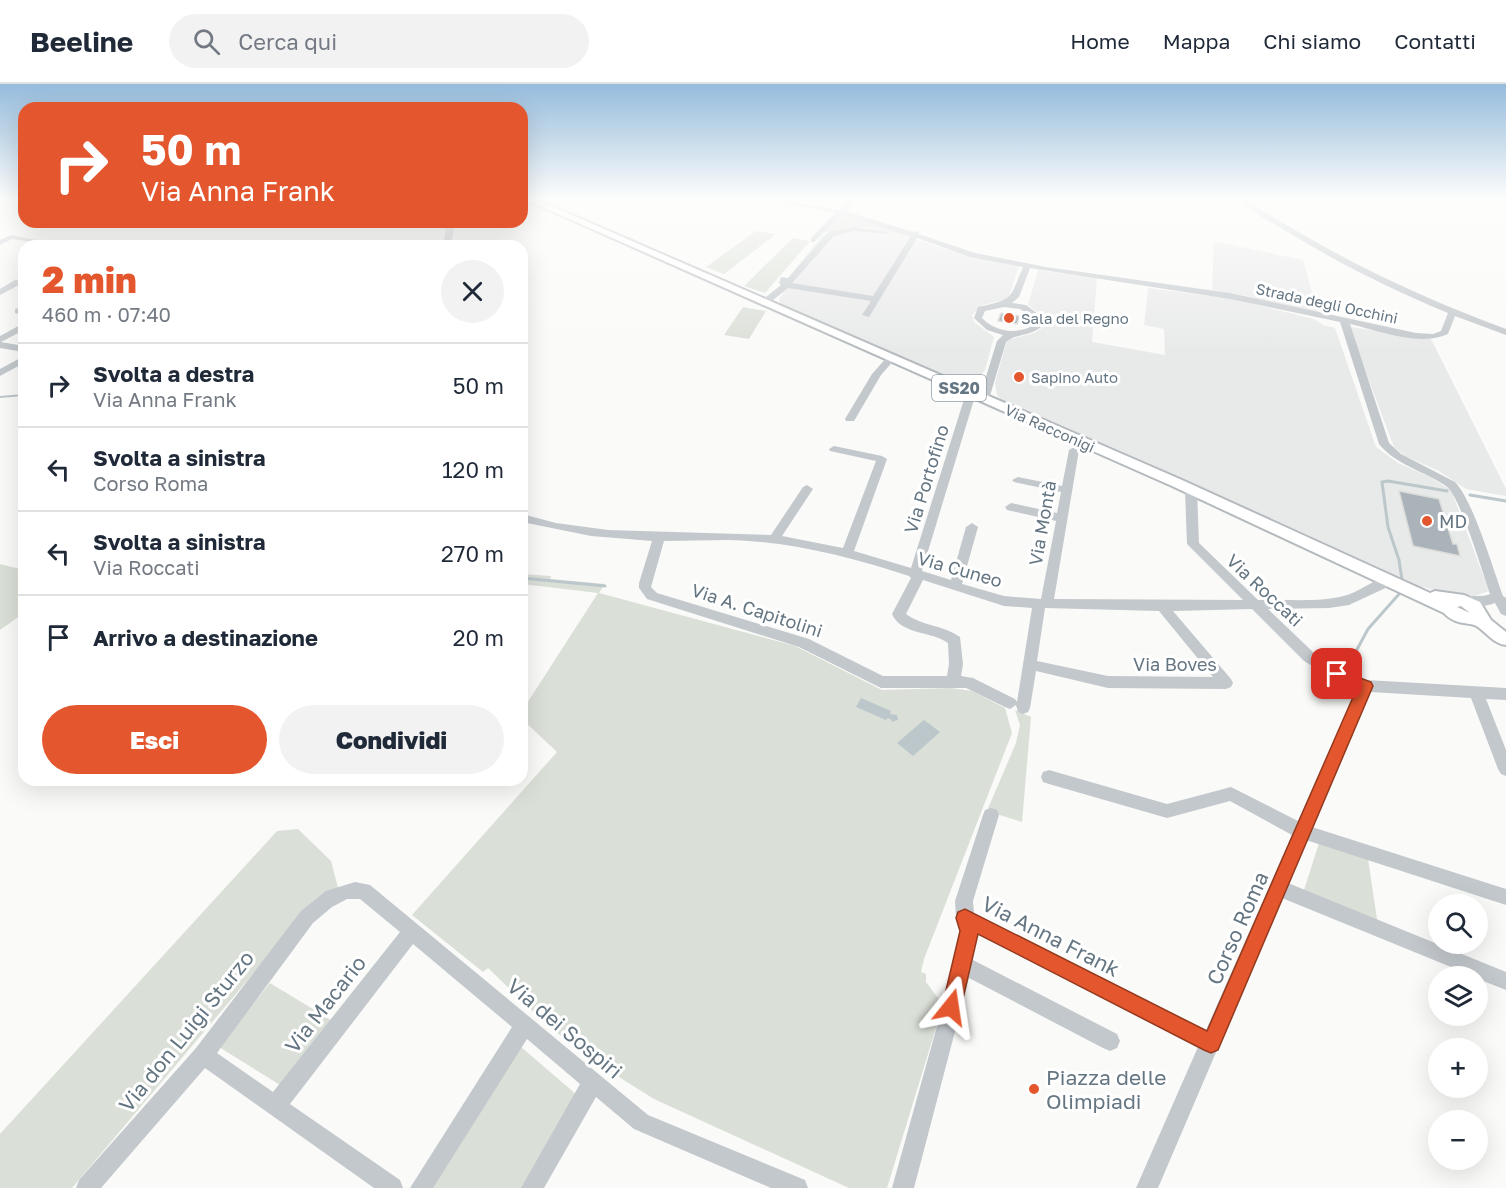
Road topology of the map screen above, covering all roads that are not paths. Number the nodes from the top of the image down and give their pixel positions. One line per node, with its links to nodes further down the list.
1 (643, 250): 13 (main road, Via Racconigi / SS20)
2 (807, 250): 9 (street)
3 (817, 250): 9 (street)
4 (907, 250): 12 (street)
5 (952, 250): 7 (street, Strada degli Occhini)
6 (1320, 250): 16 (street)
7 (1027, 266): 11 (street); 18 (street, Strada degli Occhini)
8 (18, 282): 10 (street)
9 (786, 285): 12 (street); 13 (street)
10 (0, 292)
11 (1015, 297): 14 (street); 15 (street)
12 (877, 299): 17 (street)
13 (764, 303): 29 (main road, Via Racconigi / SS20)
14 (1004, 304): 15 (street); 20 (street)
15 (1023, 307): 22 (street)
16 (1452, 314): 18 (street, Strada degli Occhini); 21 (street)
17 (866, 315)
18 (1344, 321): 55 (street)
19 (18, 330): 23 (street)
20 (995, 330): 22 (street); 24 (street)
21 (1506, 332)
22 (1012, 333): 24 (street)
23 (0, 340)
24 (1002, 341): 33 (street)
25 (0, 345): 26 (street)
26 (18, 348)
27 (18, 348): 28 (street)
28 (0, 355)
29 (891, 358): 32 (main road, Via Racconigi / SS20); 34 (street)
30 (18, 362): 31 (street)
31 (0, 373)
32 (971, 393): 33 (main road, Via Racconigi / SS20); 48 (street, Via Portofino)
33 (984, 399): 40 (main road, Via Racconigi / SS20)
34 (850, 418)
35 (834, 449): 47 (street)
36 (1074, 450): 39 (street, Via Montà)
37 (1018, 480): 39 (street)
38 (807, 489): 46 (street)
39 (1066, 490): 42 (street, Via Montà)
40 (1191, 490): 49 (main road, Via Racconigi / SS20); 52 (street, Via Roccati)
41 (1011, 507): 42 (street)
42 (1061, 518): 51 (street, Via Montà)
43 (528, 520): 45 (street, Via Cuneo)
44 (972, 527): 50 (street)
45 (659, 537): 46 (street, Via Cuneo); 59 (street, Via A. Capitolini)
46 (774, 539): 47 (street, Via Cuneo)
47 (847, 554): 48 (street, Via Cuneo)
48 (917, 575): 50 (street, Via Cuneo); 59 (street, Via Portofino)
49 (1390, 581): 52 (street, Via Cuneo); 53 (main road, Via Racconigi / SS20)
50 (955, 587): 51 (street, Via Cuneo)
51 (1043, 603): 54 (street, Via Cuneo); 58 (street, Via Montà)
52 (1254, 604): 54 (street, Via Cuneo); 60 (street, Via Roccati)
53 (1456, 604): 55 (main road, Via Racconigi); 55 (street)
54 (1162, 606): 58 (street, Via Boves)
55 (1482, 609): 56 (street); 57 (main road)
56 (1506, 611)
57 (1505, 639)
58 (1029, 664): 63 (street, Via Montà)
59 (953, 681): 63 (street, Via A. Capitolini)
60 (1365, 686): 61 (street, Via Roccati); 67 (street, Corso Roma)
61 (1476, 692): 62 (street, Via Roccati); 64 (street)
62 (1506, 694)
63 (1017, 705)
64 (1506, 769)
65 (1049, 777): 67 (street)
66 (991, 815): 71 (street, Via Anna Frank)
67 (1303, 832): 68 (street, Corso Roma); 69 (street)
68 (1279, 888): 74 (street); 77 (street, Corso Roma)
69 (1506, 897)
70 (321, 903): 72 (street, Via dei Sospiri); 78 (street, Via don Luigi Sturzo)
71 (965, 918): 73 (street); 77 (street, Via Anna Frank)
72 (412, 931): 75 (street, Via dei Sospiri); 80 (street, Via Macario)
73 (963, 965): 76 (street); 86 (street)
74 (1506, 981)
75 (525, 1025): 79 (street, Via dei Sospiri); 83 (street)
76 (1110, 1041)
77 (1211, 1043): 87 (street, Corso Roma)
78 (203, 1055): 80 (street); 81 (street, Via don Luigi Sturzo)
79 (593, 1082): 84 (street); 85 (street, Via dei Sospiri)
80 (275, 1106): 82 (street)
81 (87, 1188)
82 (392, 1188)
83 (421, 1188)
84 (532, 1188)
85 (797, 1188)
86 (903, 1188)
87 (1147, 1188)

